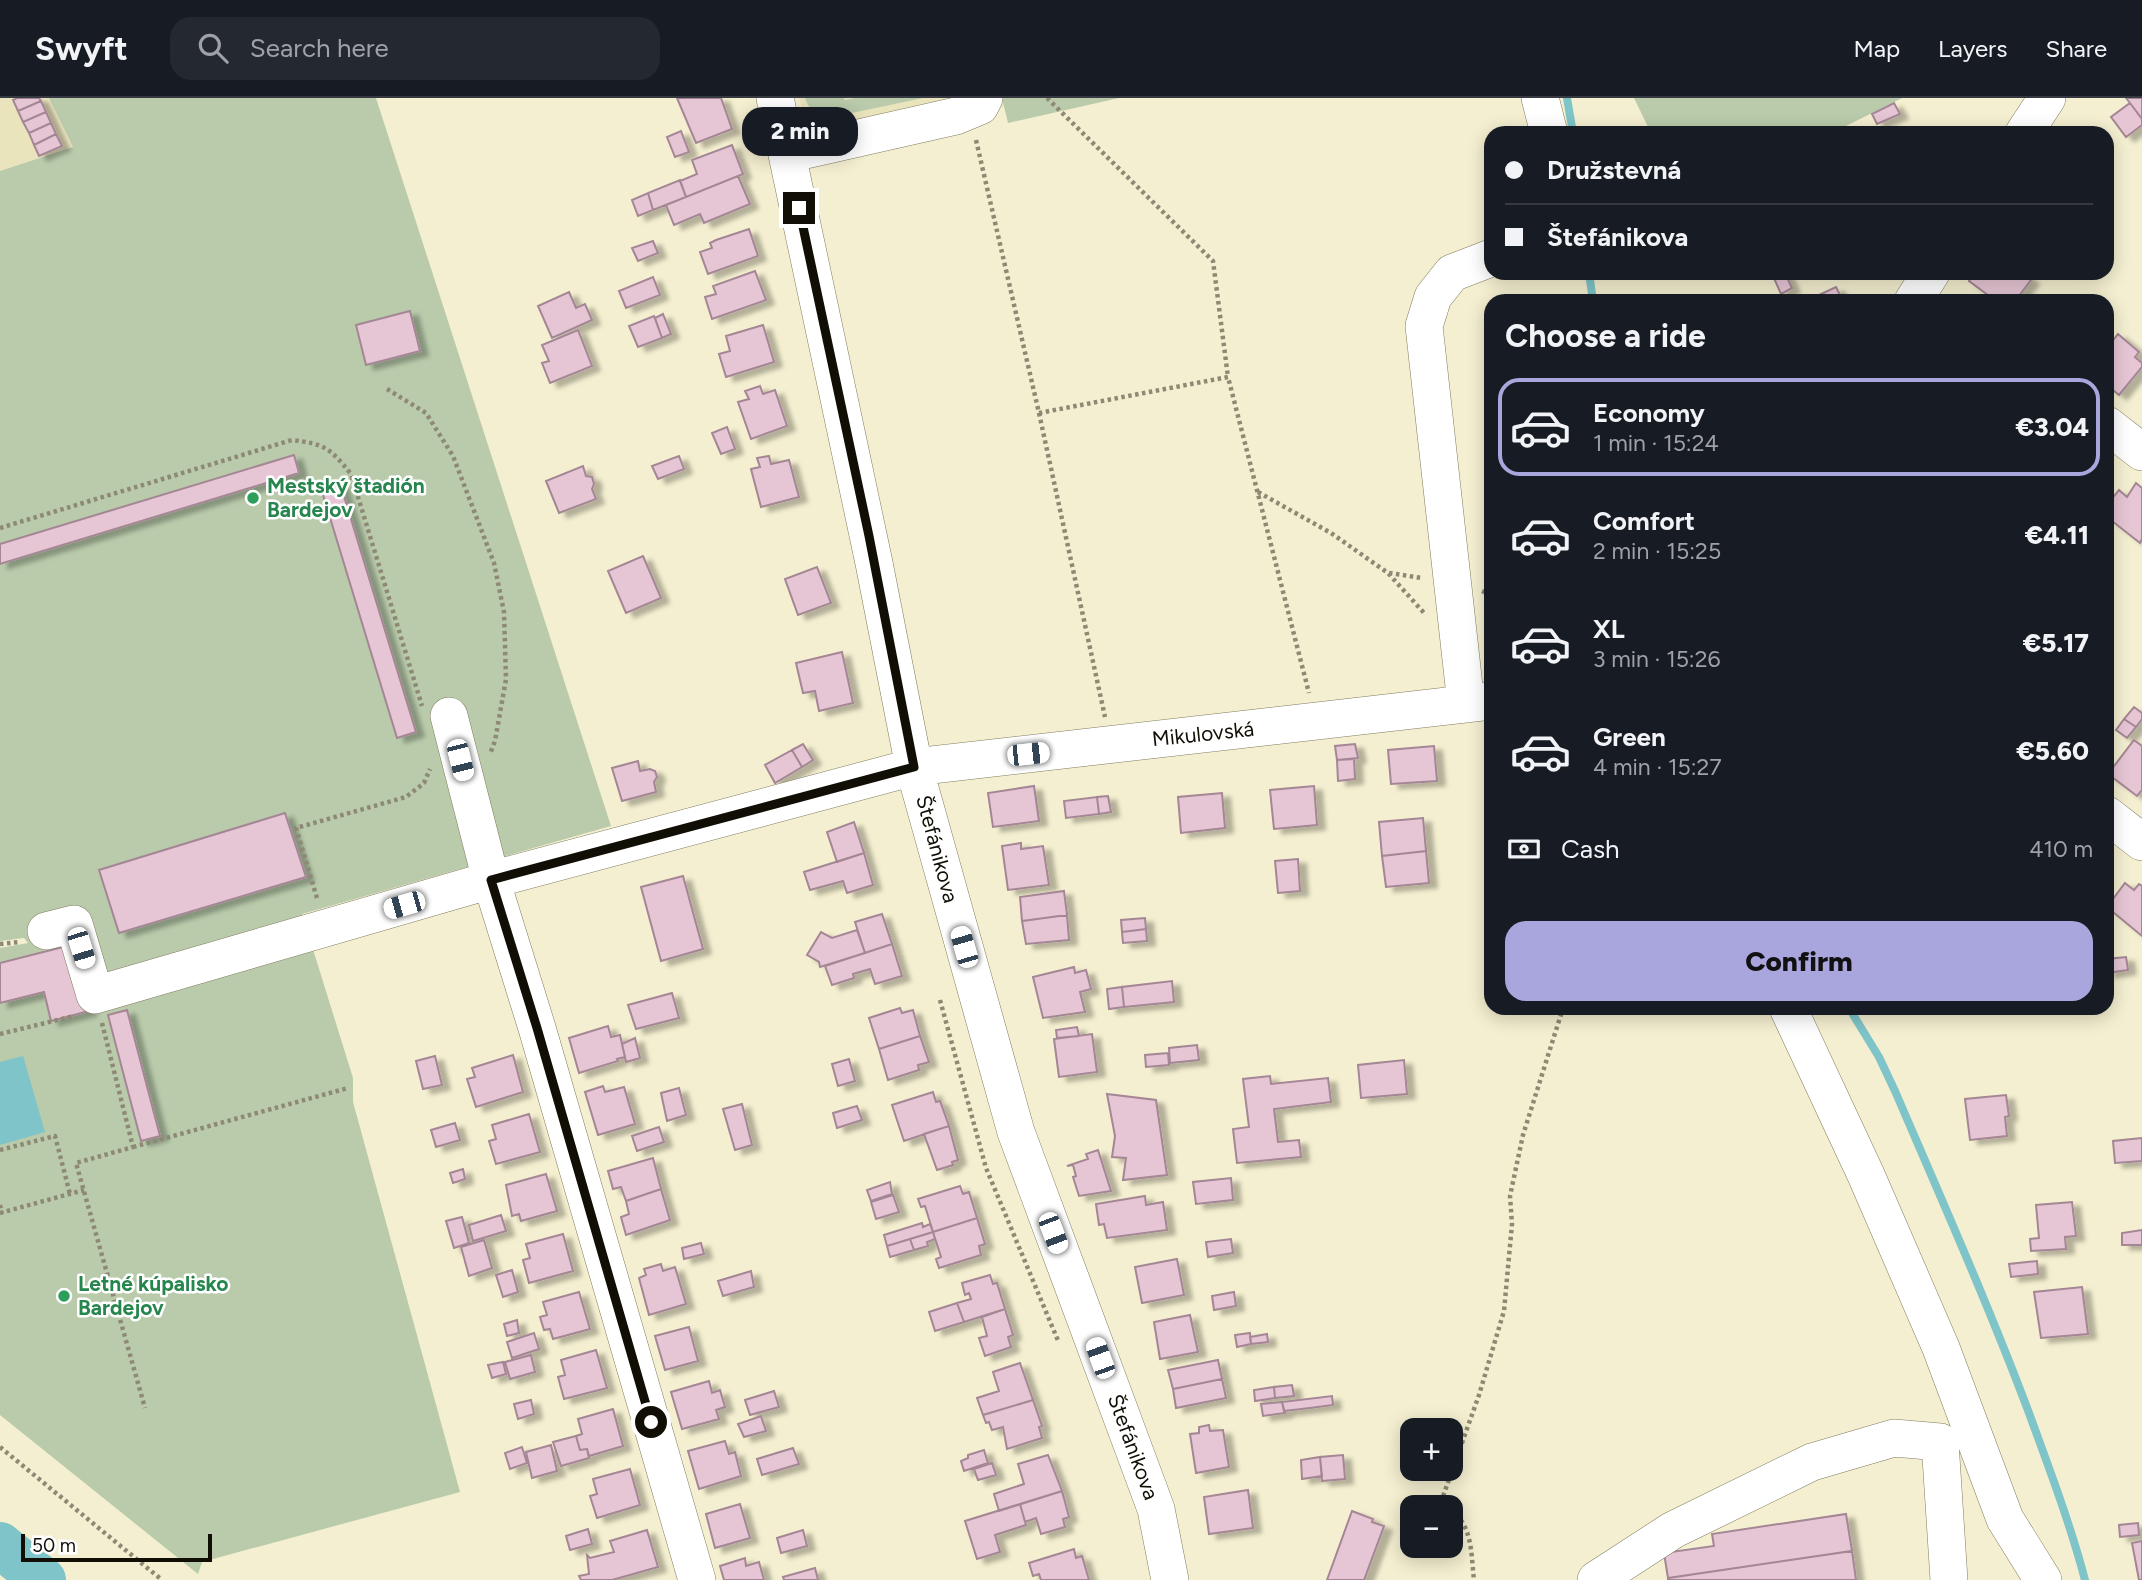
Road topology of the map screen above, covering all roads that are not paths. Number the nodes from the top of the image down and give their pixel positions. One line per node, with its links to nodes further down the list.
1 (775, 98): 7 (street, Štefánikova)
2 (1540, 98): 5 (street)
3 (2047, 98): 6 (street)
4 (977, 105): 7 (street)
5 (1547, 126)
6 (2029, 126)
7 (788, 154): 13 (street, Štefánikova)
8 (1484, 261): 11 (street)
9 (2114, 430): 10 (street)
10 (2142, 452)
11 (1478, 702): 13 (street, Mikulovská)
12 (436, 713): 16 (street)
13 (914, 767): 16 (street, Mikulovská); 20 (street, Štefánikova)
14 (2114, 820): 15 (street)
15 (2142, 842)
16 (491, 880): 17 (street, Mikulovská); 19 (street)
17 (46, 931)
18 (1790, 1015): 23 (street)
19 (697, 1580)
20 (1170, 1580)
21 (1596, 1580): 22 (street)
22 (1949, 1580)
23 (2043, 1580)

